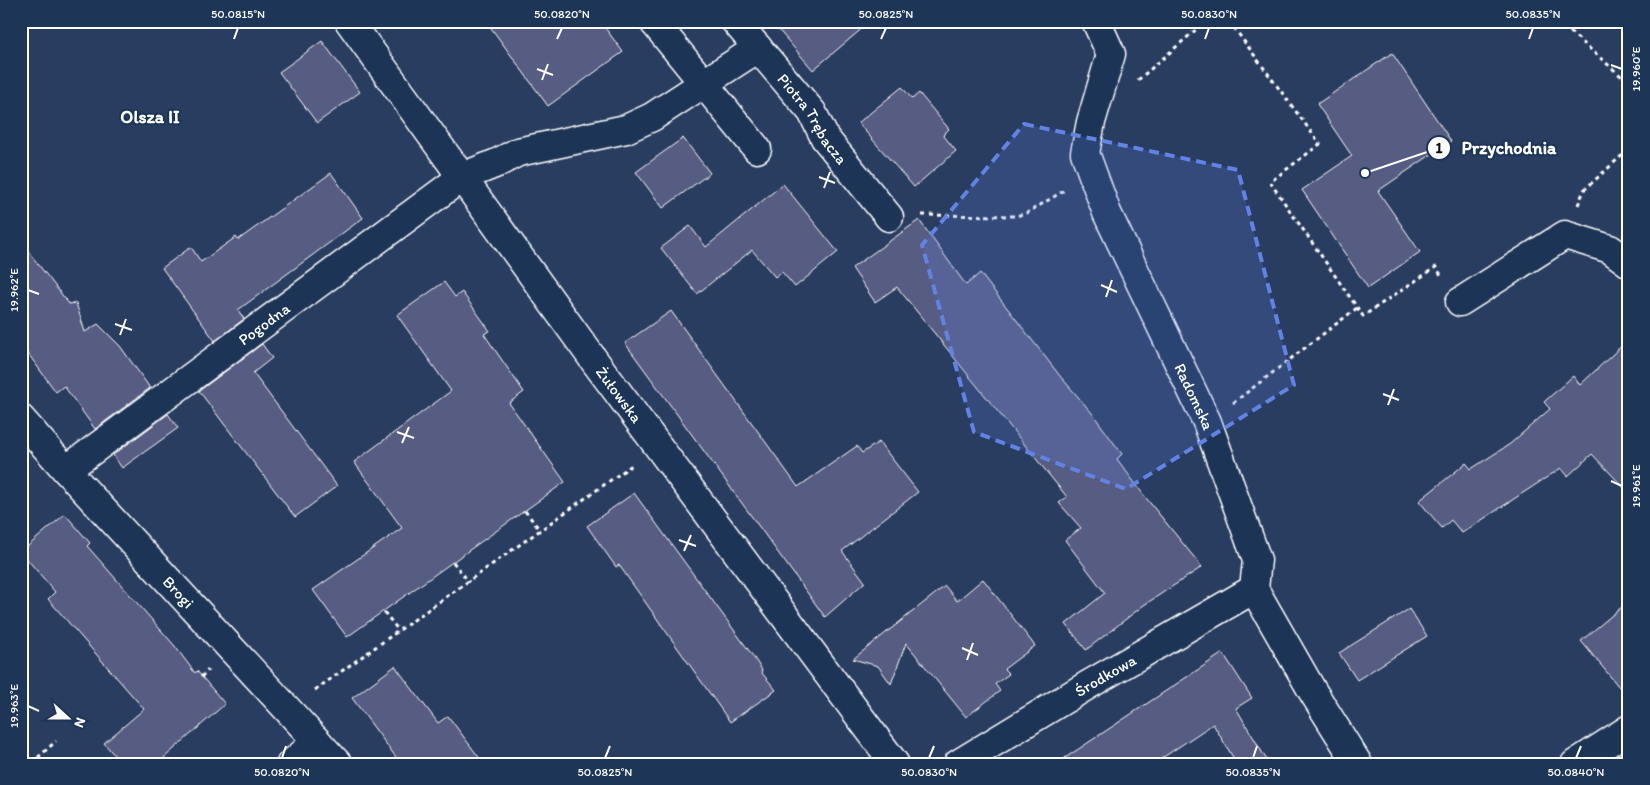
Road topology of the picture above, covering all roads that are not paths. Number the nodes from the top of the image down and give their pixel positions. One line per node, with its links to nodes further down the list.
1 (349, 21): 8 (street, Żułowska)
2 (653, 21): 6 (street)
3 (734, 21): 5 (street, Piotra Trębacza)
4 (1096, 21): 14 (street, Radomska)
5 (758, 48): 6 (street, Pogodna); 9 (street, Piotra Trębacza)
6 (704, 83): 7 (street); 8 (street, Pogodna)
7 (757, 149)
8 (462, 177): 13 (street, Pogodna); 19 (street, Żułowska)
9 (889, 217)
10 (1629, 262): 11 (street)
11 (1460, 302)
12 (21, 419): 13 (street, Brogi)
13 (66, 470): 16 (street, Brogi)
14 (1254, 589): 20 (street, Środkowa); 21 (street)
15 (1629, 729): 22 (street)
16 (317, 741): 17 (street); 18 (street, Brogi)
17 (292, 764)
18 (338, 764)
19 (895, 764)
20 (958, 764)
21 (1358, 764)
22 (1575, 764)

